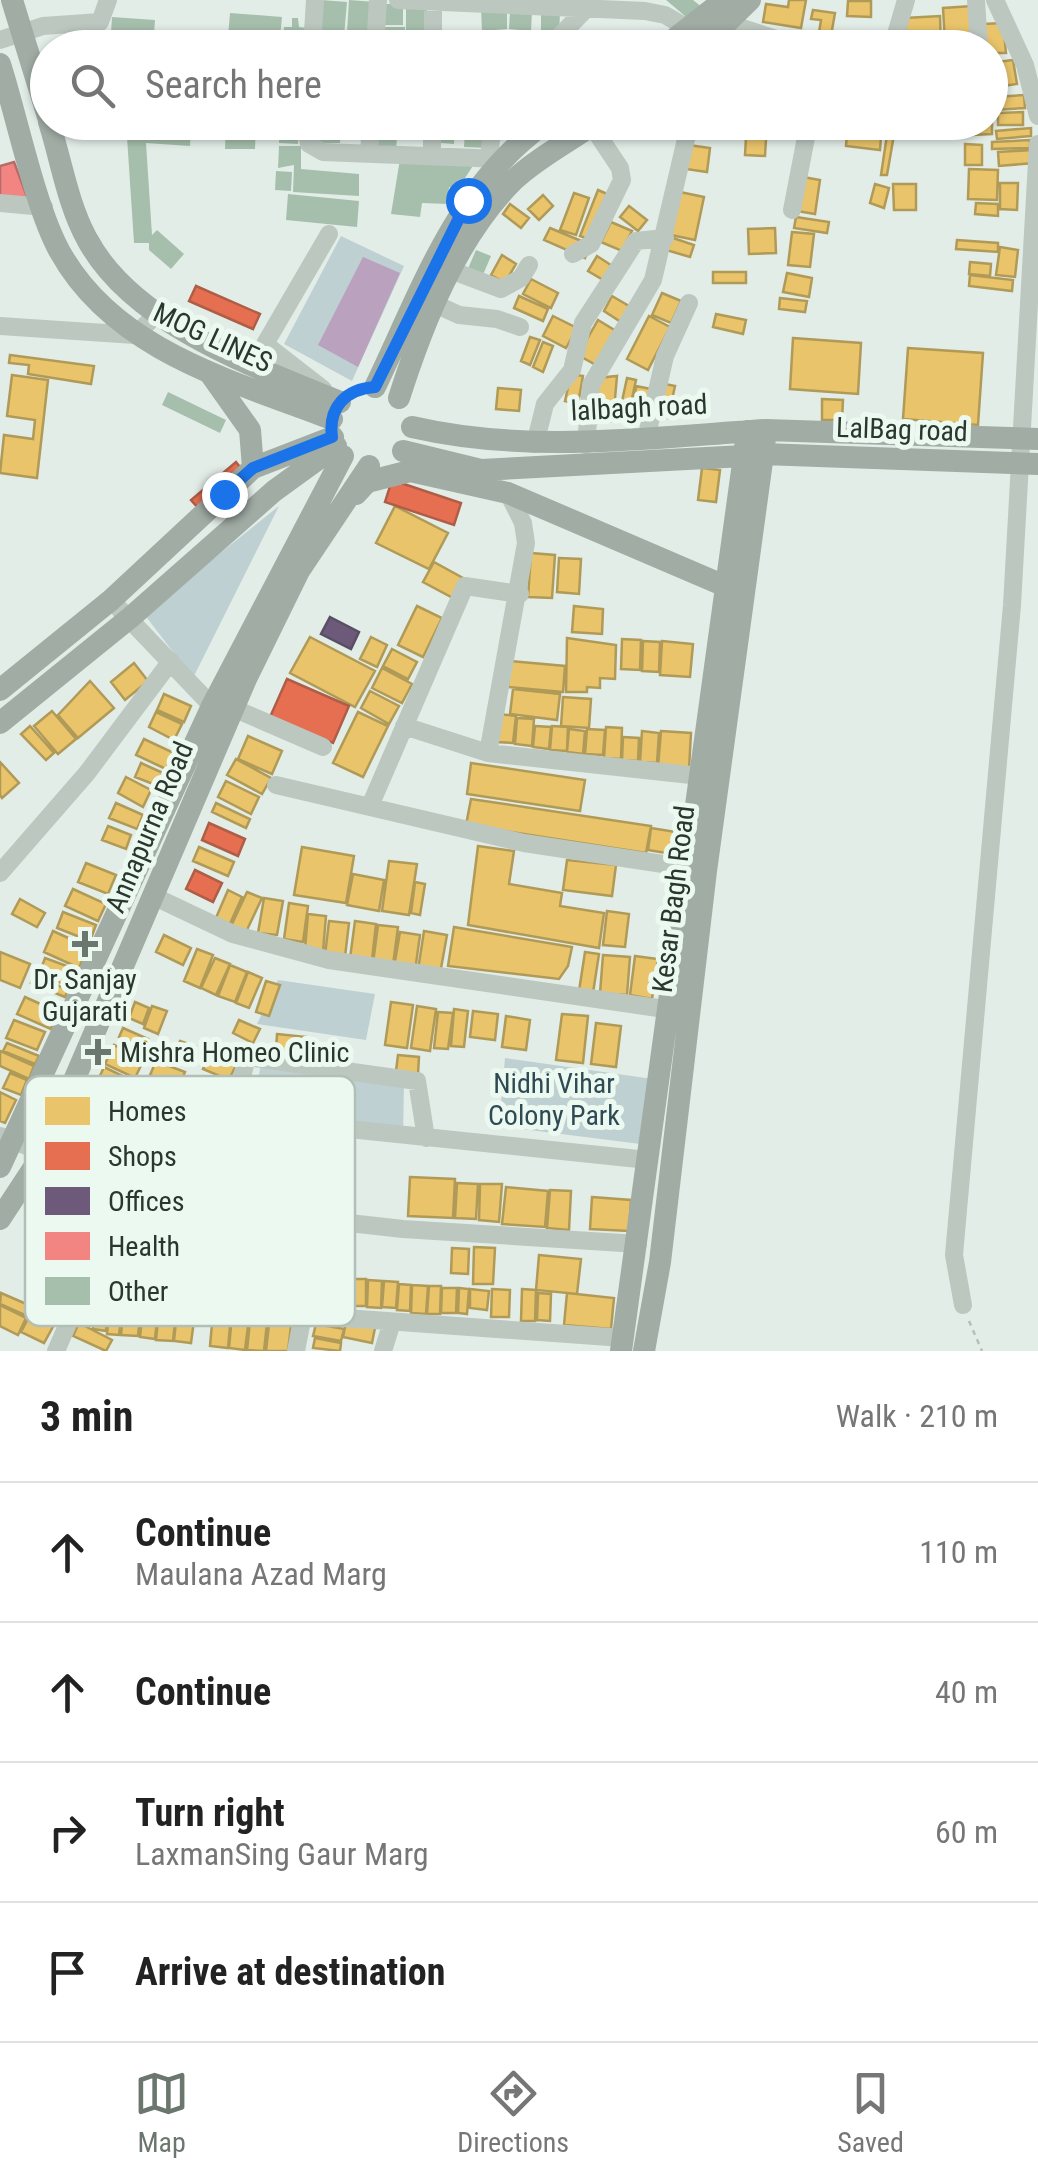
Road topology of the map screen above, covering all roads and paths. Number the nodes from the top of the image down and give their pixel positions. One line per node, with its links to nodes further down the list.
1 (12, 0): 27 (main road)
2 (108, 0): 16 (street)
3 (316, 0): 17 (street)
4 (378, 0): 18 (street)
5 (398, 0): 11 (street)
6 (724, 0): 22 (main road)
7 (750, 0): 15 (main road)
8 (906, 0): 25 (street)
9 (976, 0): 26 (street)
10 (995, 0): 30 (street)
11 (433, 2): 12 (street); 19 (street)
12 (499, 4): 14 (street)
13 (638, 6): 14 (street); 21 (street)
14 (584, 11): 20 (street)
15 (730, 24): 23 (main road); 24 (street)
16 (31, 30)
17 (314, 30)
18 (376, 30)
19 (433, 30)
20 (566, 30)
21 (687, 30)
22 (708, 30)
23 (720, 30)
24 (748, 30)
25 (897, 30)
26 (978, 30)
27 (11, 37): 29 (main road)
28 (0, 64): 46 (main road, MOG LINES)
29 (30, 80)
30 (1038, 116)
31 (54, 140): 58 (main road)
32 (308, 140): 42 (street)
33 (370, 140): 42 (street)
34 (432, 140): 43 (street)
35 (494, 140): 44 (street)
36 (522, 140): 44 (main road)
37 (571, 140): 54 (main road)
38 (603, 140): 51 (street)
39 (686, 140): 50 (street)
40 (806, 140): 47 (street)
41 (1038, 144): 48 (street)
42 (369, 154): 43 (street)
43 (432, 154): 44 (street)
44 (495, 158): 55 (main road)
45 (0, 203): 46 (street)
46 (44, 207): 61 (main road, MOG LINES)
47 (792, 210)
48 (1036, 228): 53 (street)
49 (328, 234): 68 (street)
50 (665, 238): 71 (street); 72 (street)
51 (574, 254)
52 (528, 265): 54 (street)
53 (1035, 269): 56 (street)
54 (453, 271): 55 (main road)
55 (427, 300): 60 (street); 64 (main road); 65 (main road)
56 (1034, 301): 62 (street)
57 (689, 303): 69 (street)
58 (156, 315): 61 (street); 68 (main road)
59 (0, 326): 61 (street)
60 (520, 327)
61 (134, 335): 63 (main road, MOG LINES)
62 (1032, 339): 70 (street)
63 (209, 372): 68 (main road, MOG LINES); 77 (main road)
64 (375, 387): 65 (main road); 68 (main road)
65 (400, 398): 66 (main road)
66 (412, 427): 71 (main road, lalbagh road); 73 (main road)
67 (757, 431): 69 (main road, lalbagh road); 70 (main road, lalbagh road); 74 (main road)
68 (337, 432): 76 (main road); 77 (main road); 83 (main road); 86 (main road, Annapurna Road)
69 (646, 439): 72 (main road, lalbagh road)
70 (1029, 439): 75 (street)
71 (535, 444): 72 (main road, lalbagh road)
72 (586, 445)
73 (403, 451): 76 (main road); 78 (main road)
74 (754, 455): 75 (main road, LalBag road); 78 (main road, LalBag road); 80 (main road, Kesar Bagh Road); 94 (main road, Kesar Bagh Road)
75 (1028, 464): 111 (street)
76 (368, 466): 79 (main road, Annapurna Road)
77 (253, 468): 82 (main road)
78 (510, 482): 79 (main road); 80 (main road); 81 (street)
79 (342, 509): 86 (main road, Annapurna Road)
80 (724, 586): 91 (main road, Kesar Bagh Road)
81 (520, 594): 88 (street); 90 (street)
82 (111, 600): 83 (street); 85 (main road)
83 (131, 617): 84 (street); 87 (main road)
84 (171, 661): 86 (street); 95 (street)
85 (0, 690)
86 (222, 707): 89 (street); 96 (main road, Annapurna Road); 98 (main road, Annapurna Road)
87 (0, 723)
88 (404, 726): 90 (street); 93 (street)
89 (323, 747)
90 (488, 753): 91 (street)
91 (700, 776): 94 (main road, Kesar Bagh Road)
92 (276, 785): 93 (street)
93 (370, 806): 94 (street)
94 (695, 869): 97 (main road, Kesar Bagh Road); 121 (main road, Kesar Bagh Road)
95 (0, 873)
96 (153, 896): 97 (street); 99 (main road, Annapurna Road)
97 (665, 1010): 105 (main road, Kesar Bagh Road)
98 (38, 1076)
99 (76, 1076)
100 (242, 1076): 103 (street)
101 (25, 1101): 104 (main road, Annapurna Road)
102 (355, 1130): 103 (street)
103 (426, 1138): 105 (street)
104 (6, 1139): 106 (main road, Annapurna Road)
105 (648, 1160): 110 (main road, Kesar Bagh Road)
106 (0, 1167)
107 (25, 1182): 108 (main road, Annapurna Road)
108 (0, 1219)
109 (355, 1224): 110 (street)
110 (638, 1244): 117 (main road, Kesar Bagh Road)
111 (964, 1306): 122 (path)
112 (355, 1319): 113 (street)
113 (392, 1322): 116 (street); 120 (street)
114 (67, 1326): 118 (street)
115 (301, 1326): 119 (street)
116 (537, 1342): 117 (street)
117 (622, 1344)
118 (56, 1351)
119 (296, 1351)
120 (383, 1351)
121 (644, 1351)
122 (982, 1351)

